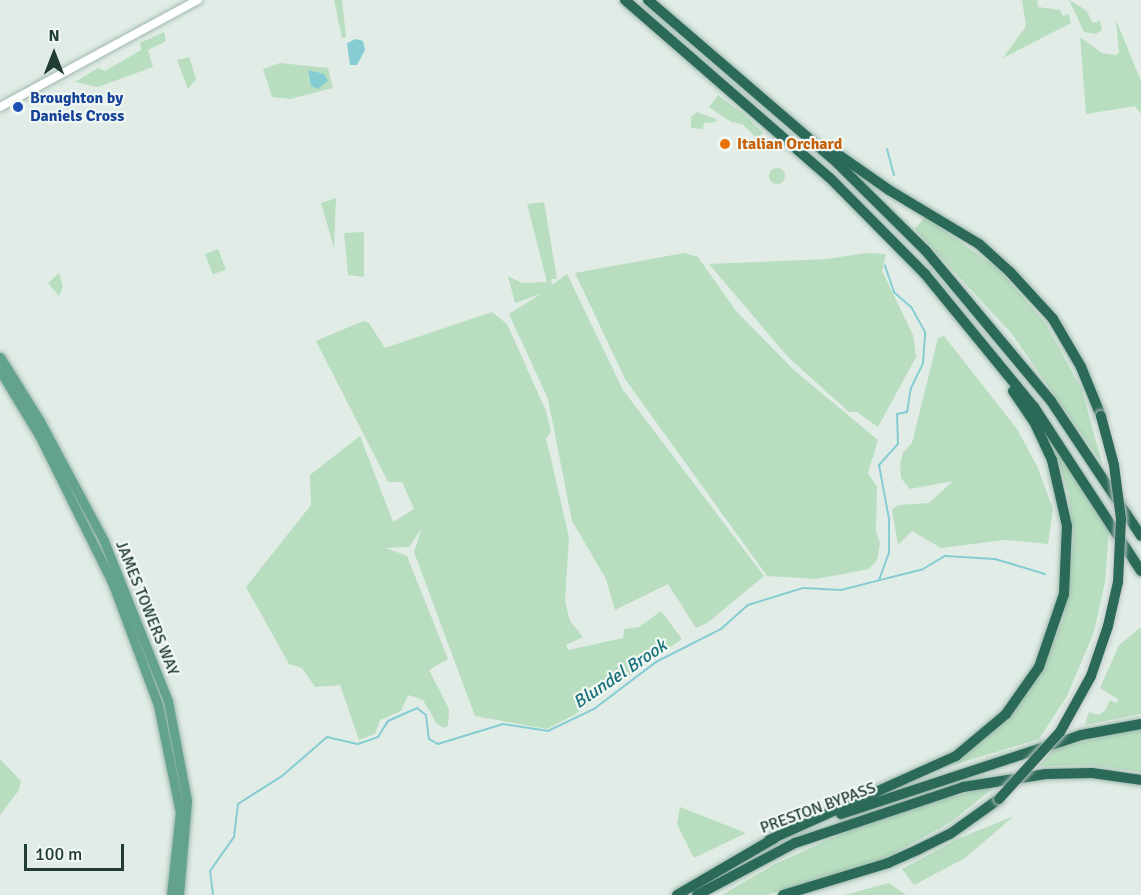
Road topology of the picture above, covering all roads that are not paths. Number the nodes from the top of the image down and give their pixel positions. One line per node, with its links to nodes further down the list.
1 (198, 0): 5 (main road)
2 (625, 0): 6 (highway)
3 (648, 0): 4 (highway)
4 (753, 89): 9 (highway); 20 (highway, bridge)
5 (0, 107)
6 (970, 327): 10 (highway); 13 (highway)
7 (0, 357): 16 (main road, JAMES TOWERS WAY)
8 (0, 371): 15 (main road, JAMES TOWERS WAY)
9 (1141, 536)
10 (1141, 571)
11 (1141, 724): 13 (highway, PRESTON BYPASS)
12 (1141, 780): 14 (highway, PRESTON BYPASS)
13 (769, 840): 17 (highway, PRESTON BYPASS)
14 (774, 852): 18 (highway); 19 (highway)
15 (171, 895)
16 (179, 895)
17 (677, 895)
18 (698, 895)
19 (709, 895)
20 (783, 895)

